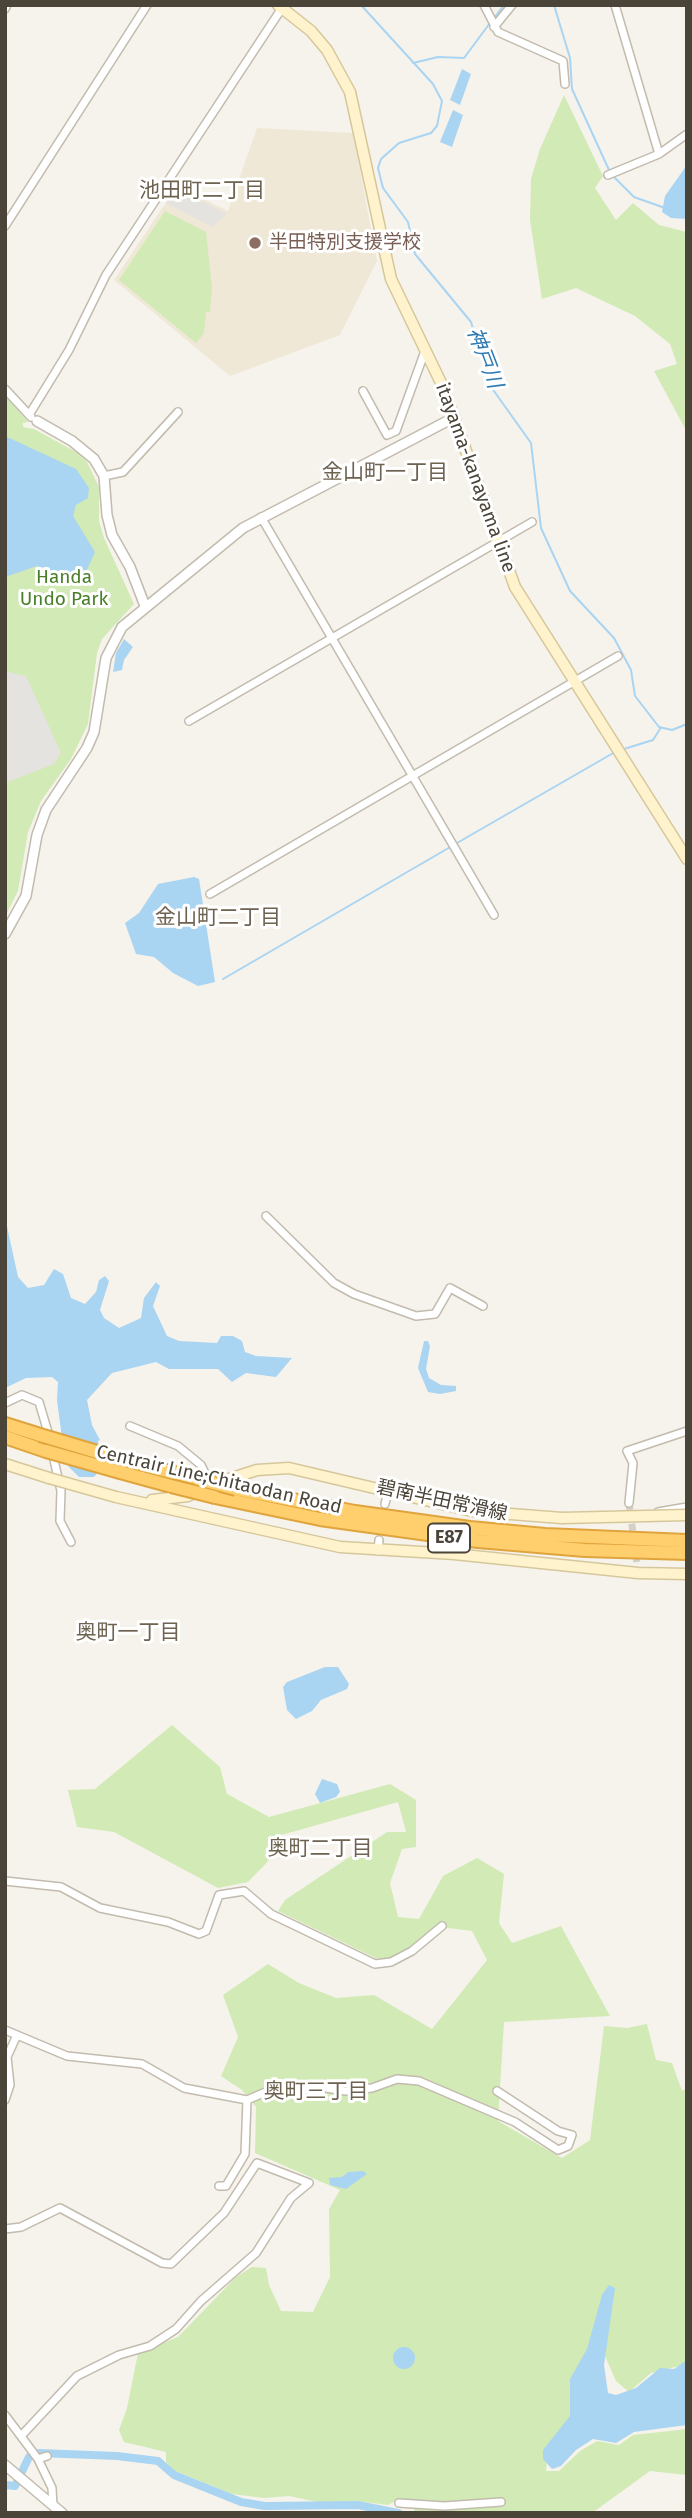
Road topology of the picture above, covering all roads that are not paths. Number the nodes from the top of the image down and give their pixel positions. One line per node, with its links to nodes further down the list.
1 (147, 5): 11 (street)
2 (484, 5): 6 (street)
3 (512, 5): 6 (street)
4 (614, 5): 9 (street)
5 (280, 7): 12 (main road, itayama-kanayama line); 17 (street)
6 (492, 23): 7 (street)
7 (565, 85)
8 (687, 134): 9 (street)
9 (659, 155): 10 (street)
10 (608, 175)
11 (5, 226)
12 (425, 351): 14 (street); 16 (main road, itayama-kanayama line)
13 (5, 389): 17 (street)
14 (363, 391)
15 (178, 412): 18 (street)
16 (455, 417): 19 (street); 21 (main road, itayama-kanayama line)
17 (33, 418): 18 (street)
18 (104, 476): 22 (street)
19 (261, 517): 22 (street); 23 (street)
20 (532, 522): 21 (street)
21 (497, 542): 23 (street); 25 (main road, itayama-kanayama line)
22 (145, 606): 31 (street)
23 (332, 637): 26 (street); 27 (street)
24 (618, 656): 25 (street)
25 (573, 682): 27 (street); 28 (main road, itayama-kanayama line)
26 (189, 720)
27 (412, 777): 29 (street); 30 (street)
28 (685, 852)
29 (210, 894)
30 (494, 915)
31 (5, 934)
32 (266, 1216): 33 (street)
33 (483, 1306)
34 (5, 1403): 52 (street)
35 (5, 1424): 40 (highway, Centrair Line;Chitaodan Road / E87, bridge)
36 (130, 1426): 41 (street)
37 (687, 1431): 44 (street)
38 (5, 1437): 40 (highway, Centrair Line;Chitaodan Road / E87, bridge)
39 (5, 1464): 43 (main road, 碧南半田常滑線, bridge)
40 (122, 1466): 41 (highway, Centrair Line;Chitaodan Road / E87); 41 (highway, Centrair Line;Chitaodan Road / E87, bridge)
41 (206, 1487): 42 (main road, 碧南半田常滑線); 43 (main road, 碧南半田常滑線); 47 (main road); 51 (highway, Centrair Line;Chitaodan Road / E87, bridge); 54 (highway, Centrair Line;Chitaodan Road / E87)
42 (388, 1491): 45 (street); 48 (main road, 碧南半田常滑線, bridge)
43 (116, 1497): 47 (main road, 碧南半田常滑線)
44 (629, 1503)
45 (385, 1504)
46 (687, 1507): 48 (street)
47 (204, 1515): 53 (main road, 碧南半田常滑線)
48 (640, 1515): 49 (main road, 碧南半田常滑線, bridge)
49 (687, 1515)
50 (379, 1540): 53 (street)
51 (687, 1541)
52 (71, 1542)
53 (378, 1551): 55 (main road, 碧南半田常滑線)
54 (687, 1553)
55 (687, 1574)
56 (5, 1881): 57 (street)
57 (442, 1926)
58 (5, 2030): 59 (street)
59 (17, 2035): 61 (street); 62 (street)
60 (497, 2091): 62 (street)
61 (5, 2099)
62 (247, 2100): 63 (street)
63 (219, 2186)
64 (5, 2229): 66 (street)
65 (5, 2415): 66 (street)
66 (22, 2435): 68 (street)
67 (47, 2456): 68 (street)
68 (38, 2459): 73 (street)
69 (5, 2465): 73 (street)
70 (501, 2502): 72 (street)
71 (399, 2503): 72 (street)
72 (474, 2505): 75 (street)
73 (53, 2506): 74 (street)
74 (62, 2513)
75 (468, 2513)

